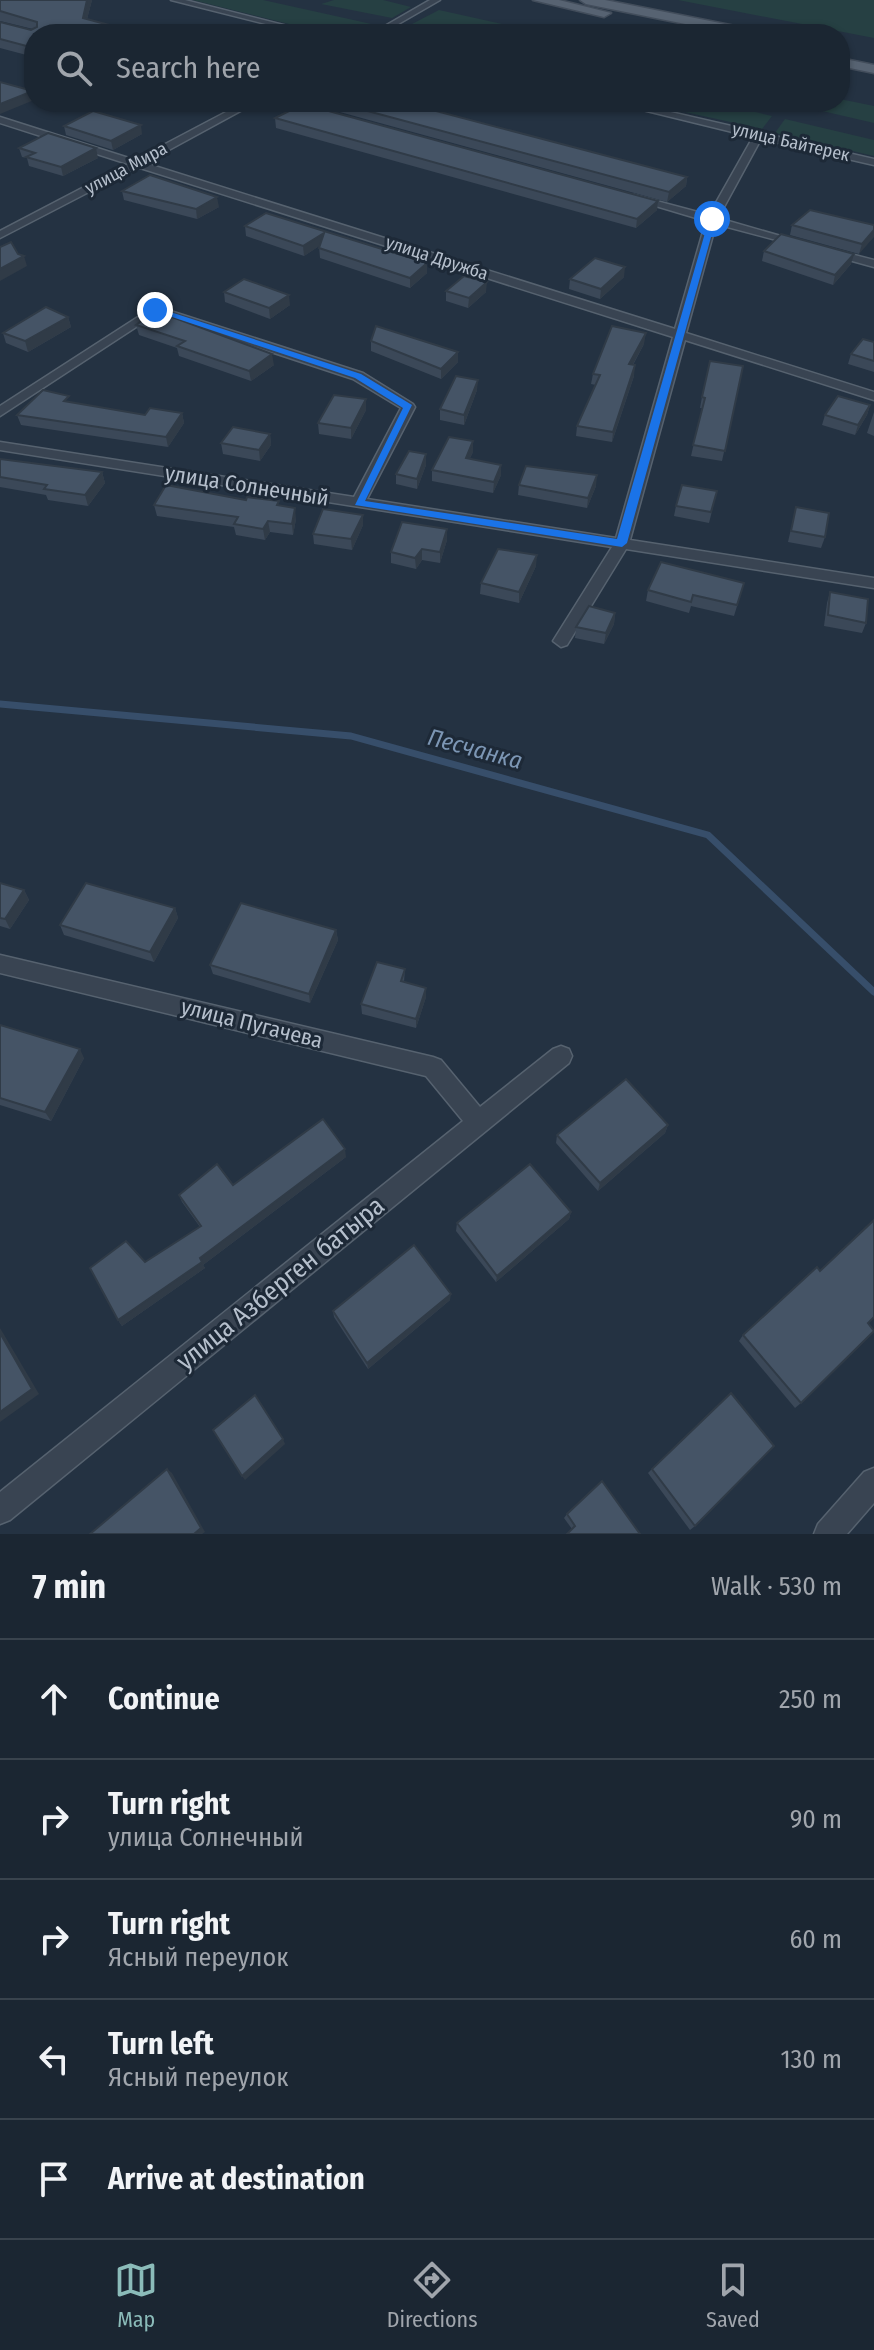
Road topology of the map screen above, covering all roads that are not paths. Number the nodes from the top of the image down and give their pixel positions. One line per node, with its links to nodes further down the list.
1 (175, 0): 5 (street)
2 (436, 0): 6 (street)
3 (539, 0): 7 (main road)
4 (586, 0): 8 (main road)
5 (274, 24)
6 (393, 24)
7 (656, 24)
8 (705, 24)
9 (850, 53): 10 (main road)
10 (874, 58)
11 (850, 64): 12 (main road)
12 (874, 69)
13 (232, 112): 19 (street, улица Мира)
14 (316, 112): 16 (street)
15 (660, 112): 18 (street, улица Байтерек)
16 (327, 115)
17 (0, 120): 19 (street, улица Дружба)
18 (759, 134): 20 (street, улица Байтерек); 22 (street)
19 (135, 162): 23 (street, улица Мира); 25 (street, улица Дружба)
20 (874, 162)
21 (620, 194): 22 (street)
22 (712, 219): 24 (street); 25 (street)
23 (0, 235)
24 (874, 264)
25 (682, 336): 26 (street, улица Дружба); 30 (street)
26 (874, 396)
27 (0, 412): 29 (street)
28 (0, 446): 29 (street, улица Солнечный)
29 (358, 503): 30 (street, улица Солнечный)
30 (622, 543): 31 (street, улица Солнечный); 32 (street)
31 (874, 583)
32 (561, 641)
33 (0, 964): 35 (street, улица Пугачева)
34 (561, 1056): 35 (street, улица Азберген батыра)
35 (479, 1123): 37 (street, улица Азберген батыра)
36 (874, 1482): 38 (street)
37 (0, 1510)
38 (828, 1534)

